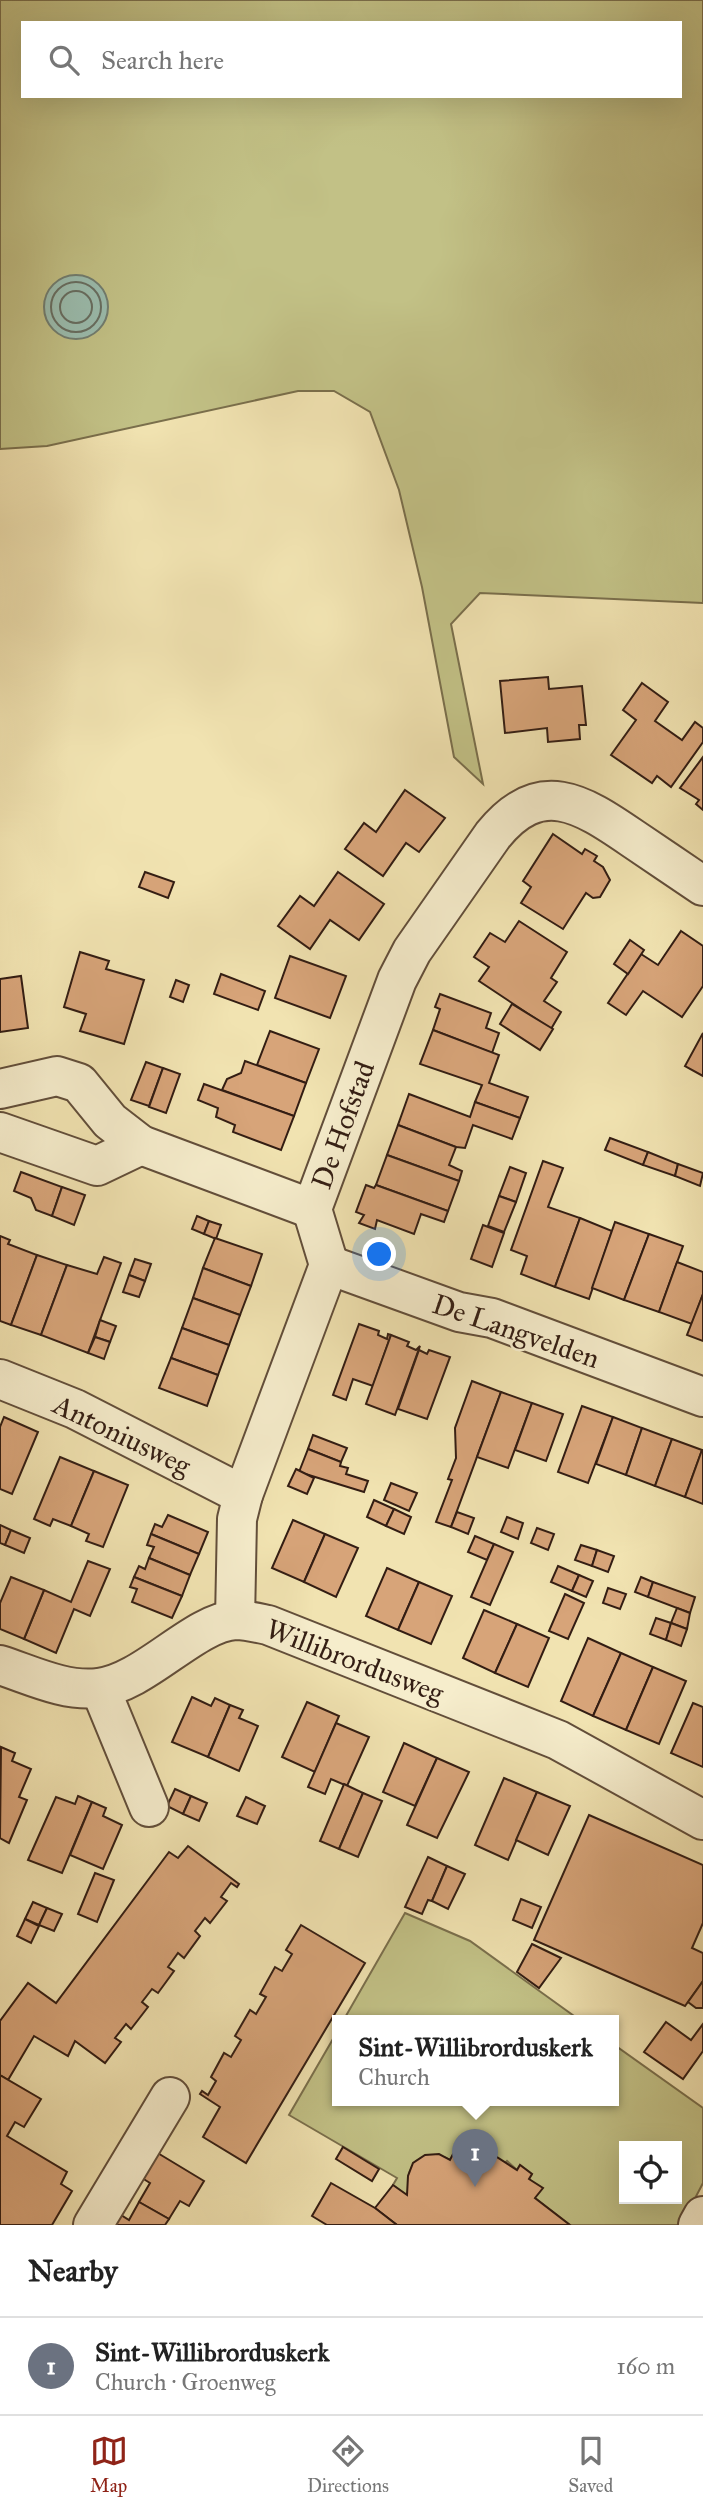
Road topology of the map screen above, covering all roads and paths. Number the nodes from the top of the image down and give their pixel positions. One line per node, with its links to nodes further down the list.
1 (703, 886): 5 (street, De Hofstad)
2 (0, 1089): 4 (street)
3 (0, 1132): 4 (street)
4 (141, 1145): 5 (street)
5 (312, 1209): 6 (street, De Hofstad)
6 (329, 1265): 8 (street, De Langvelden); 9 (street)
7 (0, 1379): 9 (street, Antoniusweg)
8 (703, 1397)
9 (243, 1495): 10 (street)
10 (235, 1620): 12 (street, Willibrordusweg); 14 (street, Willibrordusweg)
11 (0, 1665): 12 (street, Willibrordusweg)
12 (100, 1688): 13 (street)
13 (149, 1808)
14 (703, 1820)
15 (170, 2097): 17 (street)
16 (703, 2216): 18 (street)
17 (93, 2225)
18 (698, 2225)

